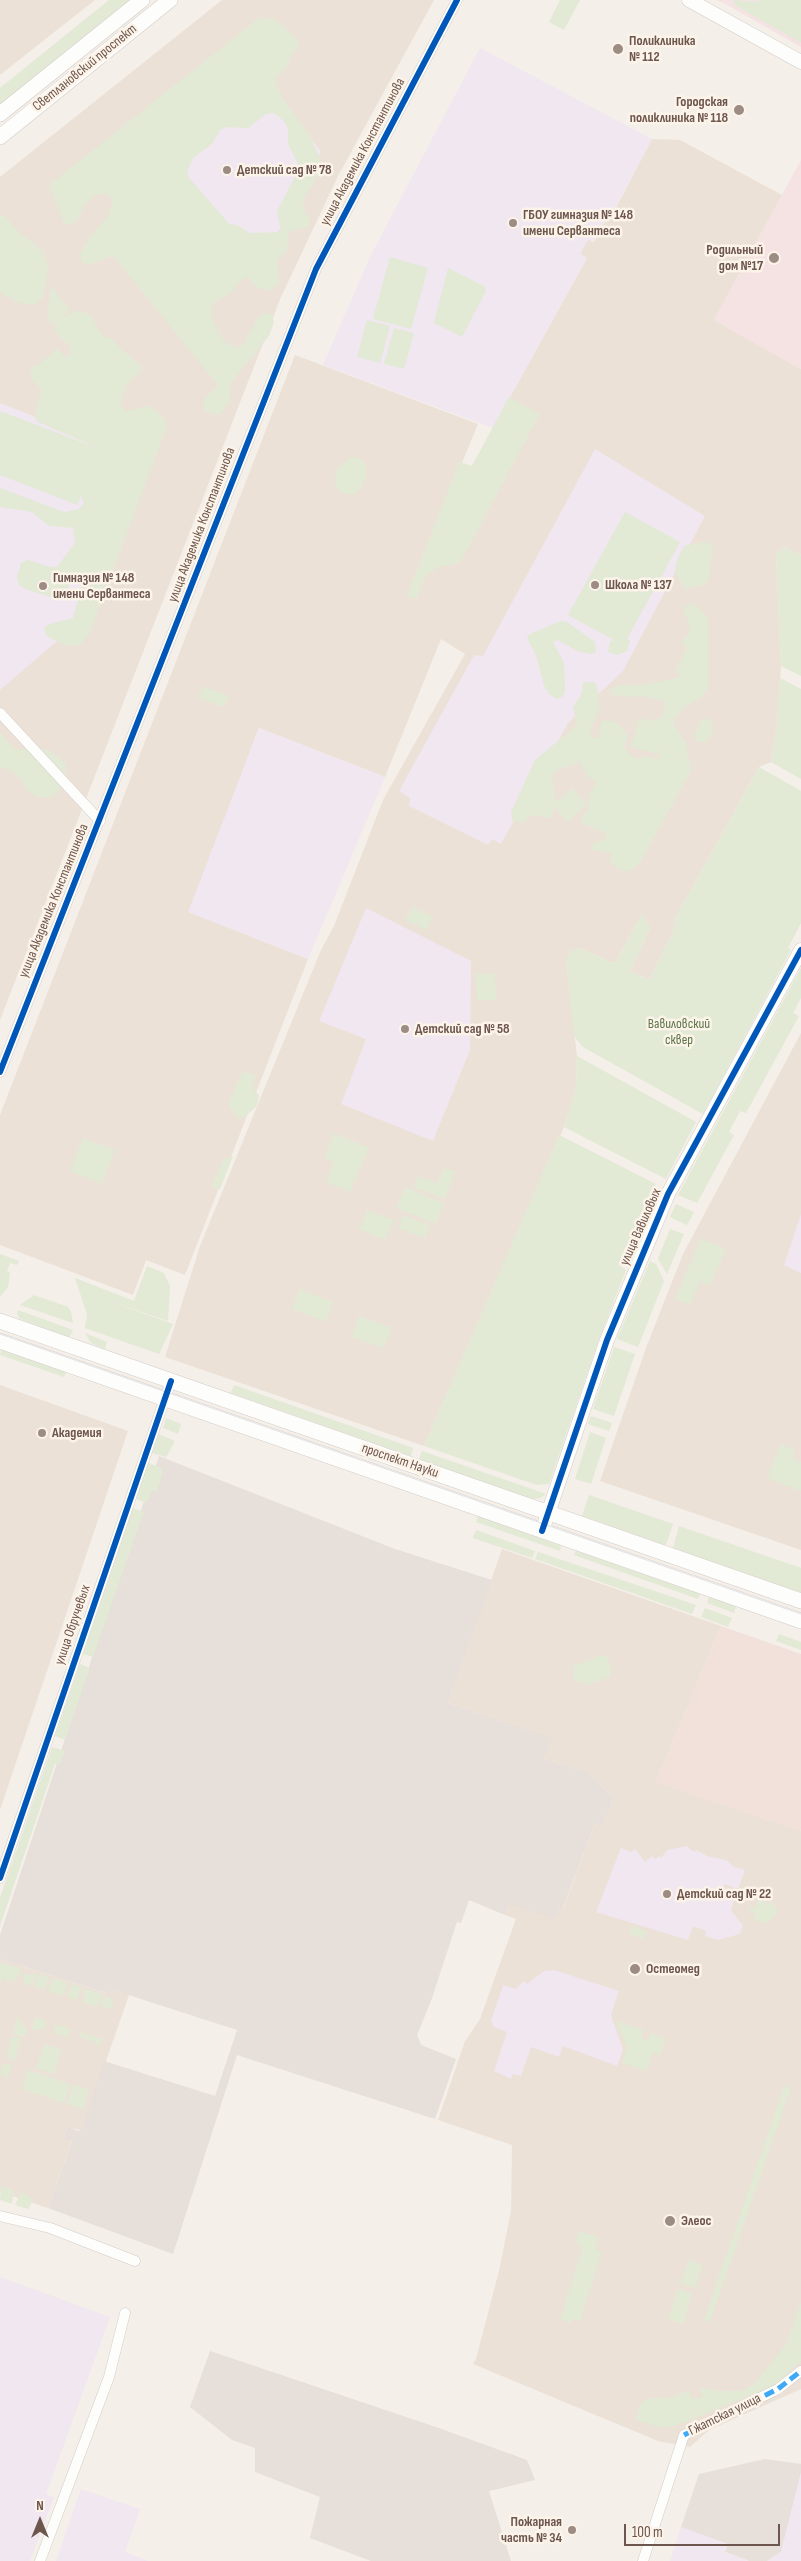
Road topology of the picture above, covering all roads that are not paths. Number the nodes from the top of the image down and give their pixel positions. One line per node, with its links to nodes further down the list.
1 (142, 0): 6 (main road, Светлановский проспект)
2 (170, 0): 7 (main road, Светлановский проспект)
3 (457, 0): 9 (street, улица Академика Константинова)
4 (689, 0): 5 (street)
5 (801, 62)
6 (0, 114)
7 (0, 137)
8 (0, 713): 9 (street)
9 (100, 820): 11 (street, улица Академика Константинова)
10 (801, 950): 16 (street, улица Вавиловых)
11 (0, 1072)
12 (0, 1321): 14 (main road, проспект Науки)
13 (0, 1341): 15 (main road, проспект Науки)
14 (171, 1381): 15 (street, улица Обручевых); 16 (main road, проспект Науки)
15 (164, 1398): 17 (main road, проспект Науки); 20 (street, улица Обручевых)
16 (548, 1513): 17 (street, улица Вавиловых); 18 (main road, проспект Науки)
17 (542, 1531): 19 (main road, проспект Науки)
18 (801, 1601)
19 (801, 1621)
20 (0, 1878)
21 (0, 2216): 22 (street)
22 (135, 2261)
23 (125, 2313): 25 (street)
24 (801, 2372): 26 (street, Гжатская улица)
25 (40, 2561)
26 (642, 2561)

